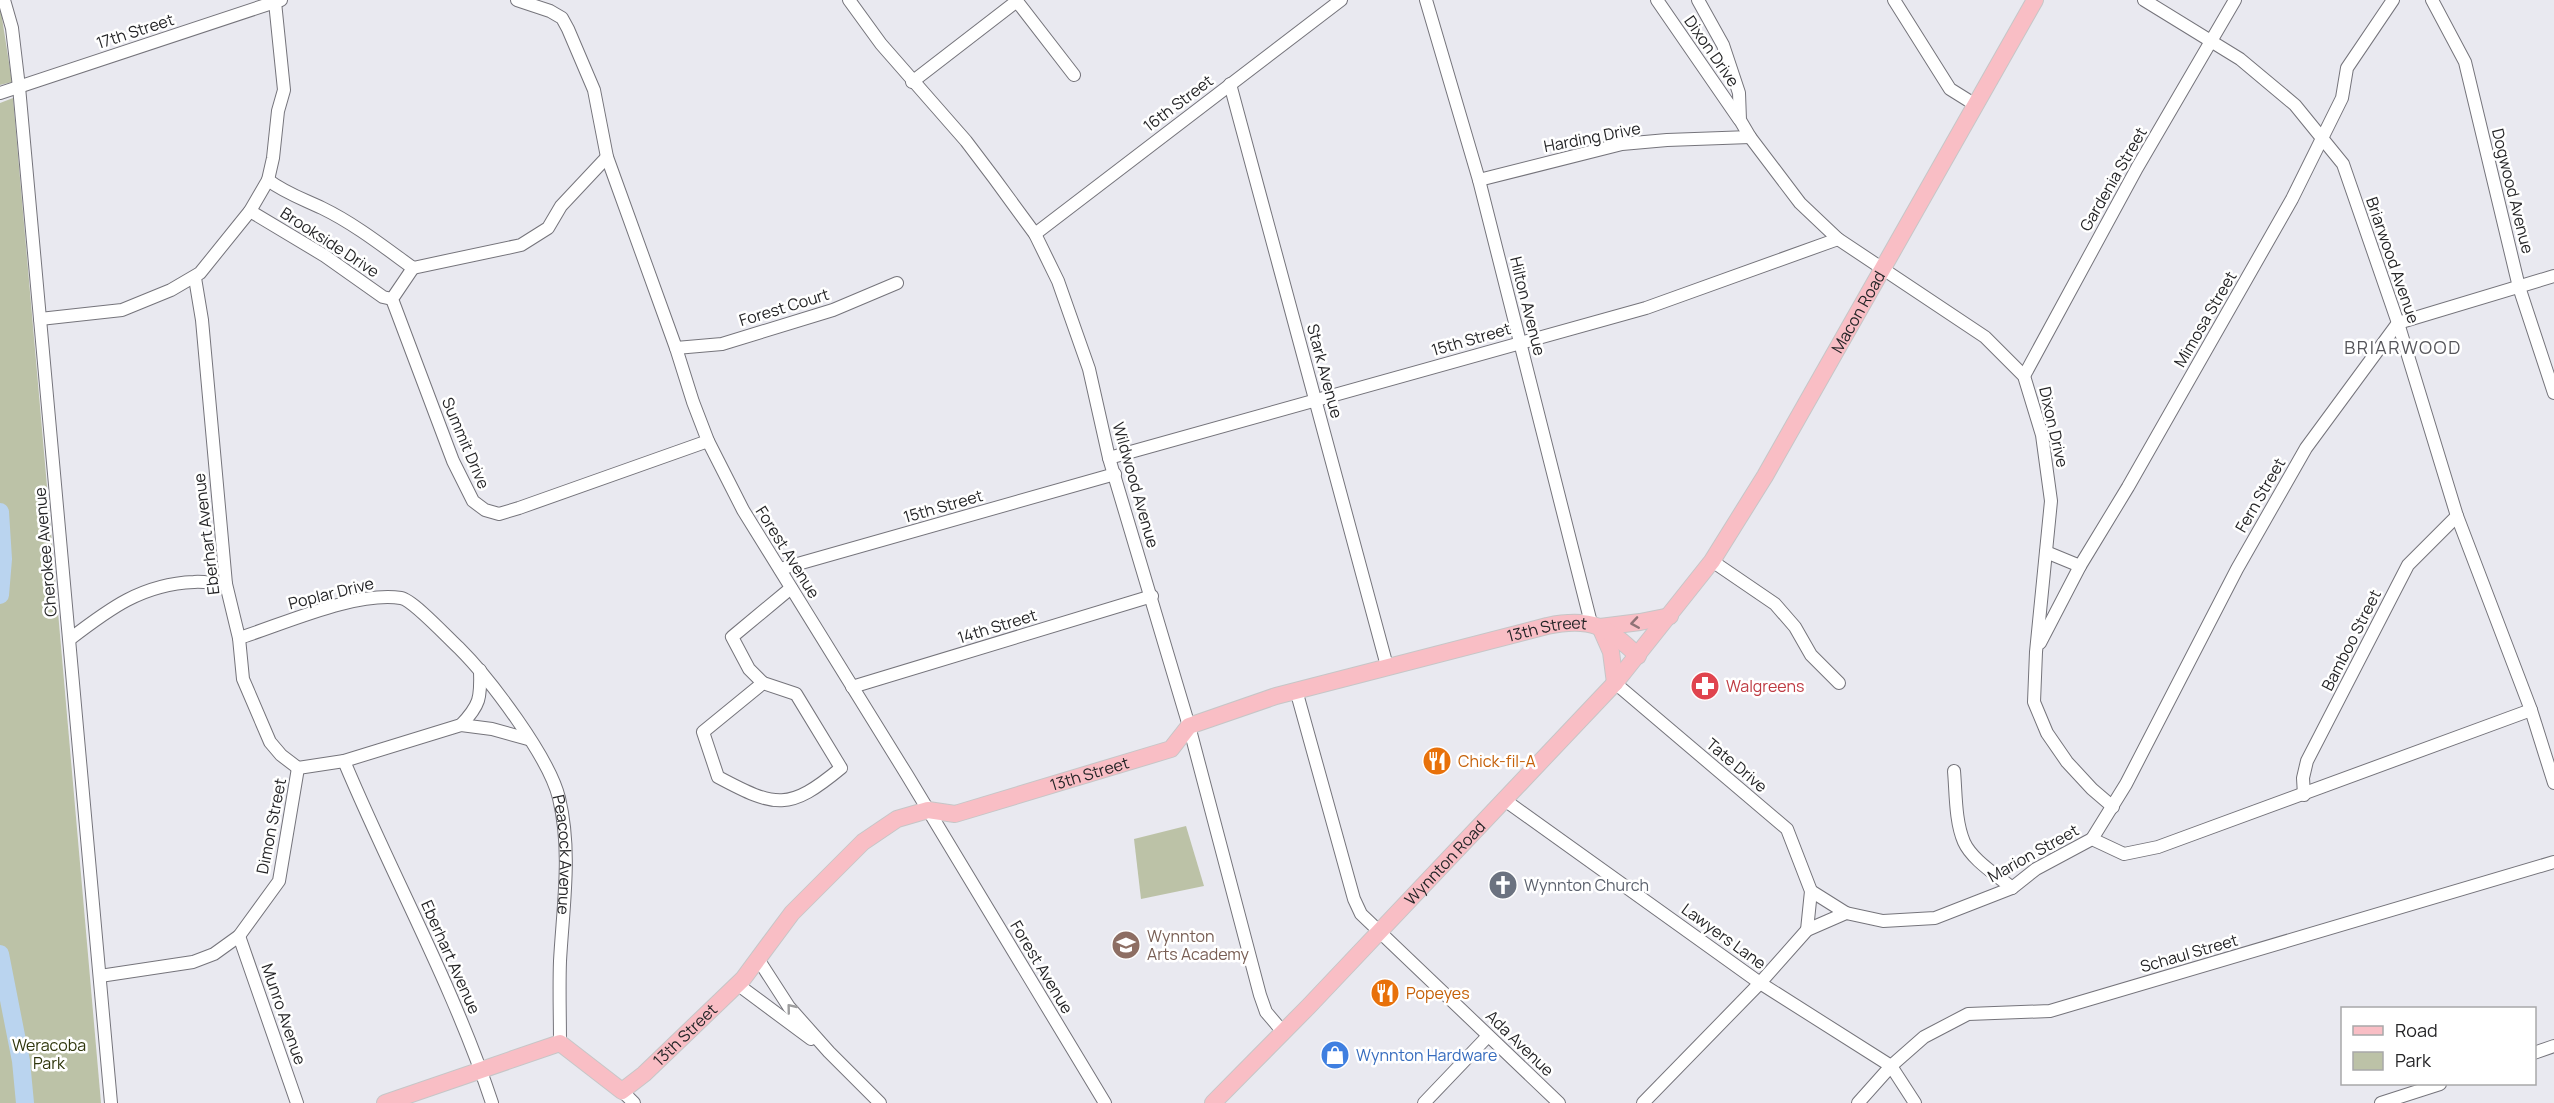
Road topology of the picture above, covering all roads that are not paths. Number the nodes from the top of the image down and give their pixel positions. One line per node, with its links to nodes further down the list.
1 (4, 0): 20 (street, Cherokee Avenue)
2 (516, 0): 26 (street, Forest Avenue)
3 (849, 0): 18 (street, Wildwood Avenue)
4 (1341, 0): 19 (street, 16th Street)
5 (1426, 0): 28 (street, Hilton Avenue)
6 (1657, 0): 23 (street, Dixon Drive)
7 (1698, 0): 23 (street, Dixon Drive)
8 (1894, 0): 22 (street)
9 (2035, 0): 22 (main road, Macon Road)
10 (2144, 0): 16 (street, Briarwood Avenue)
11 (2235, 0): 16 (street, Gardenia Street)
12 (2393, 0): 25 (street, Mimosa Street)
13 (2432, 0): 37 (street, Dogwood Avenue)
14 (278, 1): 20 (street, 17th Street); 27 (street)
15 (1017, 1): 17 (street); 18 (street)
16 (2212, 42): 25 (street, Briarwood Avenue); 43 (street, Gardenia Street)
17 (1074, 75)
18 (912, 82): 30 (street, Wildwood Avenue)
19 (1230, 84): 30 (street, 16th Street); 45 (street, Stark Avenue)
20 (19, 87): 21 (street, 17th Street); 39 (street, Cherokee Avenue)
21 (0, 93)
22 (1974, 104): 33 (main road, Macon Road)
23 (1740, 120): 24 (street, Dixon Drive)
24 (1750, 137): 28 (street, Harding Drive); 31 (street, Dixon Drive)
25 (2323, 139): 40 (street, Briarwood Avenue); 52 (street, Mimosa Street)
26 (607, 157): 32 (street); 42 (street, Forest Avenue)
27 (268, 180): 29 (street); 32 (street, Brookside Drive)
28 (1479, 180): 41 (street, Hilton Avenue)
29 (250, 211): 35 (street); 38 (street, Brookside Drive)
30 (1035, 234): 47 (street, Wildwood Avenue)
31 (1838, 238): 33 (street, Dixon Drive); 41 (street, 15th Street)
32 (413, 268): 38 (street)
33 (1882, 269): 43 (street, Dixon Drive); 51 (main road, Macon Road)
34 (2554, 276): 37 (street)
35 (195, 278): 39 (street); 54 (street, Eberhart Avenue)
36 (897, 283): 42 (street, Forest Court)
37 (2519, 287): 40 (street); 44 (street, Dogwood Avenue)
38 (392, 299): 46 (street, Summit Drive)
39 (40, 319): 60 (street, Cherokee Avenue)
40 (2398, 323): 49 (street, Briarwood Avenue); 81 (street, Fern Street)
41 (1521, 343): 45 (street, 15th Street); 59 (street, Hilton Avenue)
42 (676, 348): 46 (street, Forest Avenue)
43 (2024, 376): 50 (street, Dixon Drive)
44 (2554, 393)
45 (1316, 400): 47 (street, 15th Street); 64 (street, Stark Avenue)
46 (708, 441): 53 (street, Forest Avenue)
47 (1109, 458): 48 (street, Wildwood Avenue)
48 (1115, 474): 53 (street, 15th Street); 56 (street, Wildwood Avenue)
49 (2457, 516): 71 (street, Briarwood Avenue); 79 (street, Bamboo Street)
50 (2046, 552): 52 (street); 62 (street, Dixon Drive)
51 (1712, 561): 57 (main road, Macon Road); 66 (street)
52 (2080, 566): 62 (street, Mimosa Street)
53 (780, 569): 55 (street, Forest Avenue)
54 (226, 584): 60 (street); 61 (street, Eberhart Avenue)
55 (791, 588): 67 (street); 69 (street, Forest Avenue)
56 (1152, 596): 69 (street, 14th Street); 73 (street, Wildwood Avenue)
57 (1671, 615): 59 (main road, one-way to 59); 63 (main road, Wynnton Road)
58 (427, 617): 61 (street, Poplar Drive); 65 (street, Peacock Avenue)
59 (1595, 625): 63 (main road, 13th Street); 64 (main road, 13th Street); 68 (main road)
60 (70, 639): 92 (street, Cherokee Avenue)
61 (239, 639): 76 (street, Eberhart Avenue)
62 (2036, 652): 81 (street, Dixon Drive)
63 (1638, 656): 68 (main road, Wynnton Road)
64 (1387, 666): 70 (main road, 13th Street)
65 (480, 669): 72 (street); 74 (street, Peacock Avenue)
66 (1839, 682)
67 (763, 683): 67 (street)
68 (1615, 683): 80 (main road, Wynnton Road); 86 (street, Tate Drive)
69 (852, 687): 82 (street, Forest Avenue)
70 (1296, 690): 73 (main road, 13th Street); 89 (street)
71 (2531, 710): 78 (street, Briarwood Avenue); 79 (street, Marion Street)
72 (461, 726): 74 (street, Dimon Street); 75 (street, Dimon Street)
73 (1189, 726): 82 (main road, 13th Street); 95 (street, Wildwood Avenue)
74 (528, 739): 97 (street, Peacock Avenue)
75 (344, 761): 76 (street, Dimon Street); 102 (street, Eberhart Avenue)
76 (298, 768): 90 (street, Dimon Street)
77 (1954, 771): 85 (street)
78 (2554, 783)
79 (2304, 795): 83 (street, Marion Street)
80 (1506, 801): 89 (main road, Wynnton Road); 93 (street, Lawyers Lane)
81 (2113, 807): 83 (street, Fern Street)
82 (928, 810): 91 (main road, 13th Street); 111 (street, Forest Avenue)
83 (2092, 839): 85 (street, Marion Street)
84 (2554, 862): 101 (street, Schaul Street)
85 (2012, 888): 87 (street, Marion Street)
86 (1811, 891): 87 (street); 88 (street, Tate Drive)
87 (1846, 913): 88 (street)
88 (1807, 930): 93 (street)
89 (1380, 932): 95 (main road, Wynnton Road); 96 (street, Ada Avenue)
90 (239, 936): 92 (street, Dimon Street); 106 (street, Munro Avenue)
91 (758, 959): 94 (main road, 13th Street); 99 (street, one-way to 91)
92 (100, 976): 105 (street, Cherokee Avenue)
93 (1760, 982): 101 (street, Lawyers Lane); 115 (street)
94 (737, 984): 99 (street); 104 (main road, 13th Street)
95 (1283, 1032): 112 (main road, Wynnton Road)
96 (1488, 1036): 113 (street); 114 (street, Ada Avenue)
97 (560, 1043): 102 (main road); 104 (main road)
98 (2554, 1046): 100 (street)
99 (829, 1052): 110 (street)
100 (2536, 1053)
101 (1892, 1066): 116 (street, Schaul Street); 117 (street, Lawyers Lane)
102 (481, 1071): 107 (main road); 108 (street, Eberhart Avenue)
103 (2434, 1085): 118 (street)
104 (622, 1090): 109 (street)
105 (111, 1103)
106 (297, 1103)
107 (385, 1103)
108 (492, 1103)
109 (634, 1103)
110 (880, 1103)
111 (1105, 1103)
112 (1213, 1103)
113 (1424, 1103)
114 (1558, 1103)
115 (1643, 1103)
116 (1858, 1103)
117 (1915, 1103)
118 (2380, 1103)

